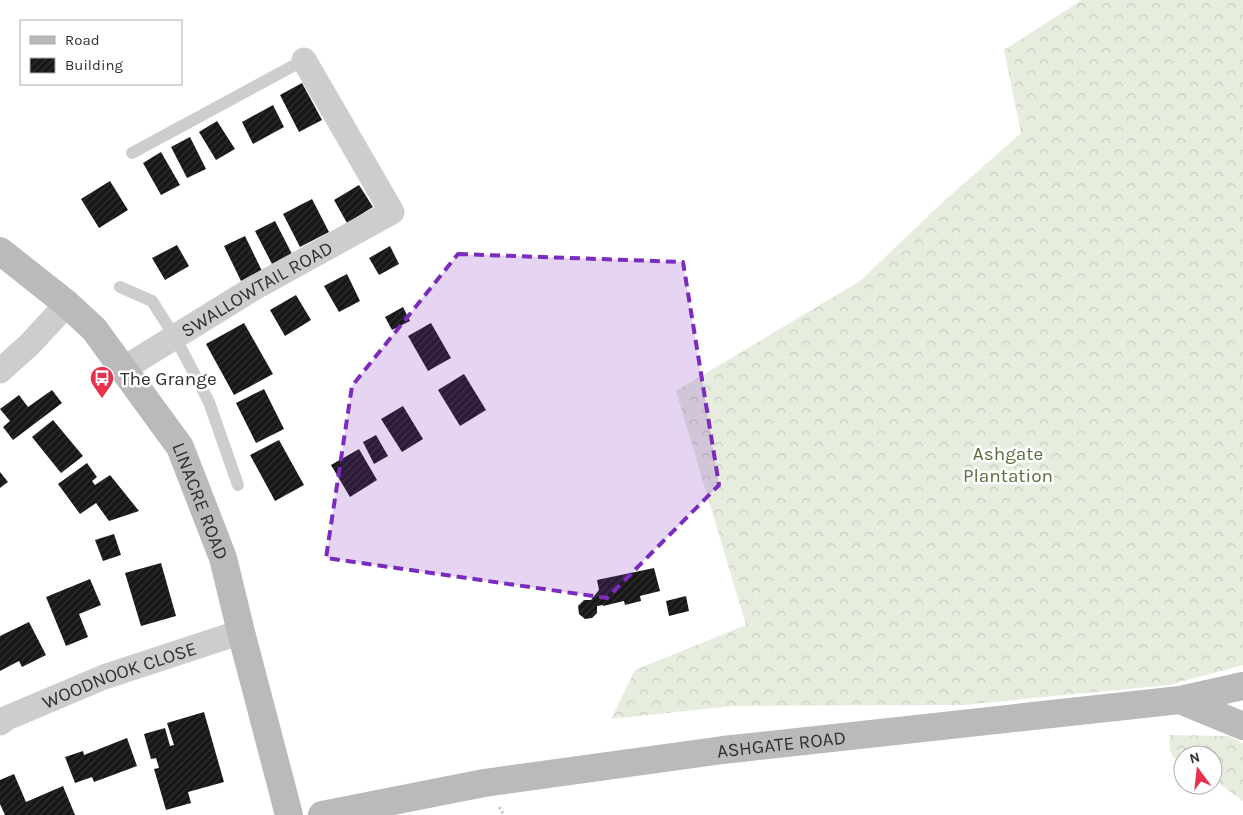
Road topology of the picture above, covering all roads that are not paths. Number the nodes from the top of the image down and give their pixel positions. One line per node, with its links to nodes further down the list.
1 (304, 60): 2 (lane); 6 (street, SWALLOWTAIL ROAD)
2 (132, 153)
3 (0, 251): 5 (street, LINACRE ROAD)
4 (120, 287): 6 (lane)
5 (67, 304): 7 (street, LINACRE ROAD); 8 (street)
6 (175, 337): 7 (street, SWALLOWTAIL ROAD); 9 (lane)
7 (123, 369): 10 (street, LINACRE ROAD)
8 (0, 371)
9 (238, 485)
10 (241, 632): 13 (street, WOODNOOK CLOSE); 15 (street, LINACRE ROAD)
11 (1243, 686): 12 (street, ASHGATE ROAD)
12 (1180, 700): 14 (street); 16 (street, ASHGATE ROAD)
13 (0, 723)
14 (1243, 726)
15 (289, 815)
16 (322, 815)

